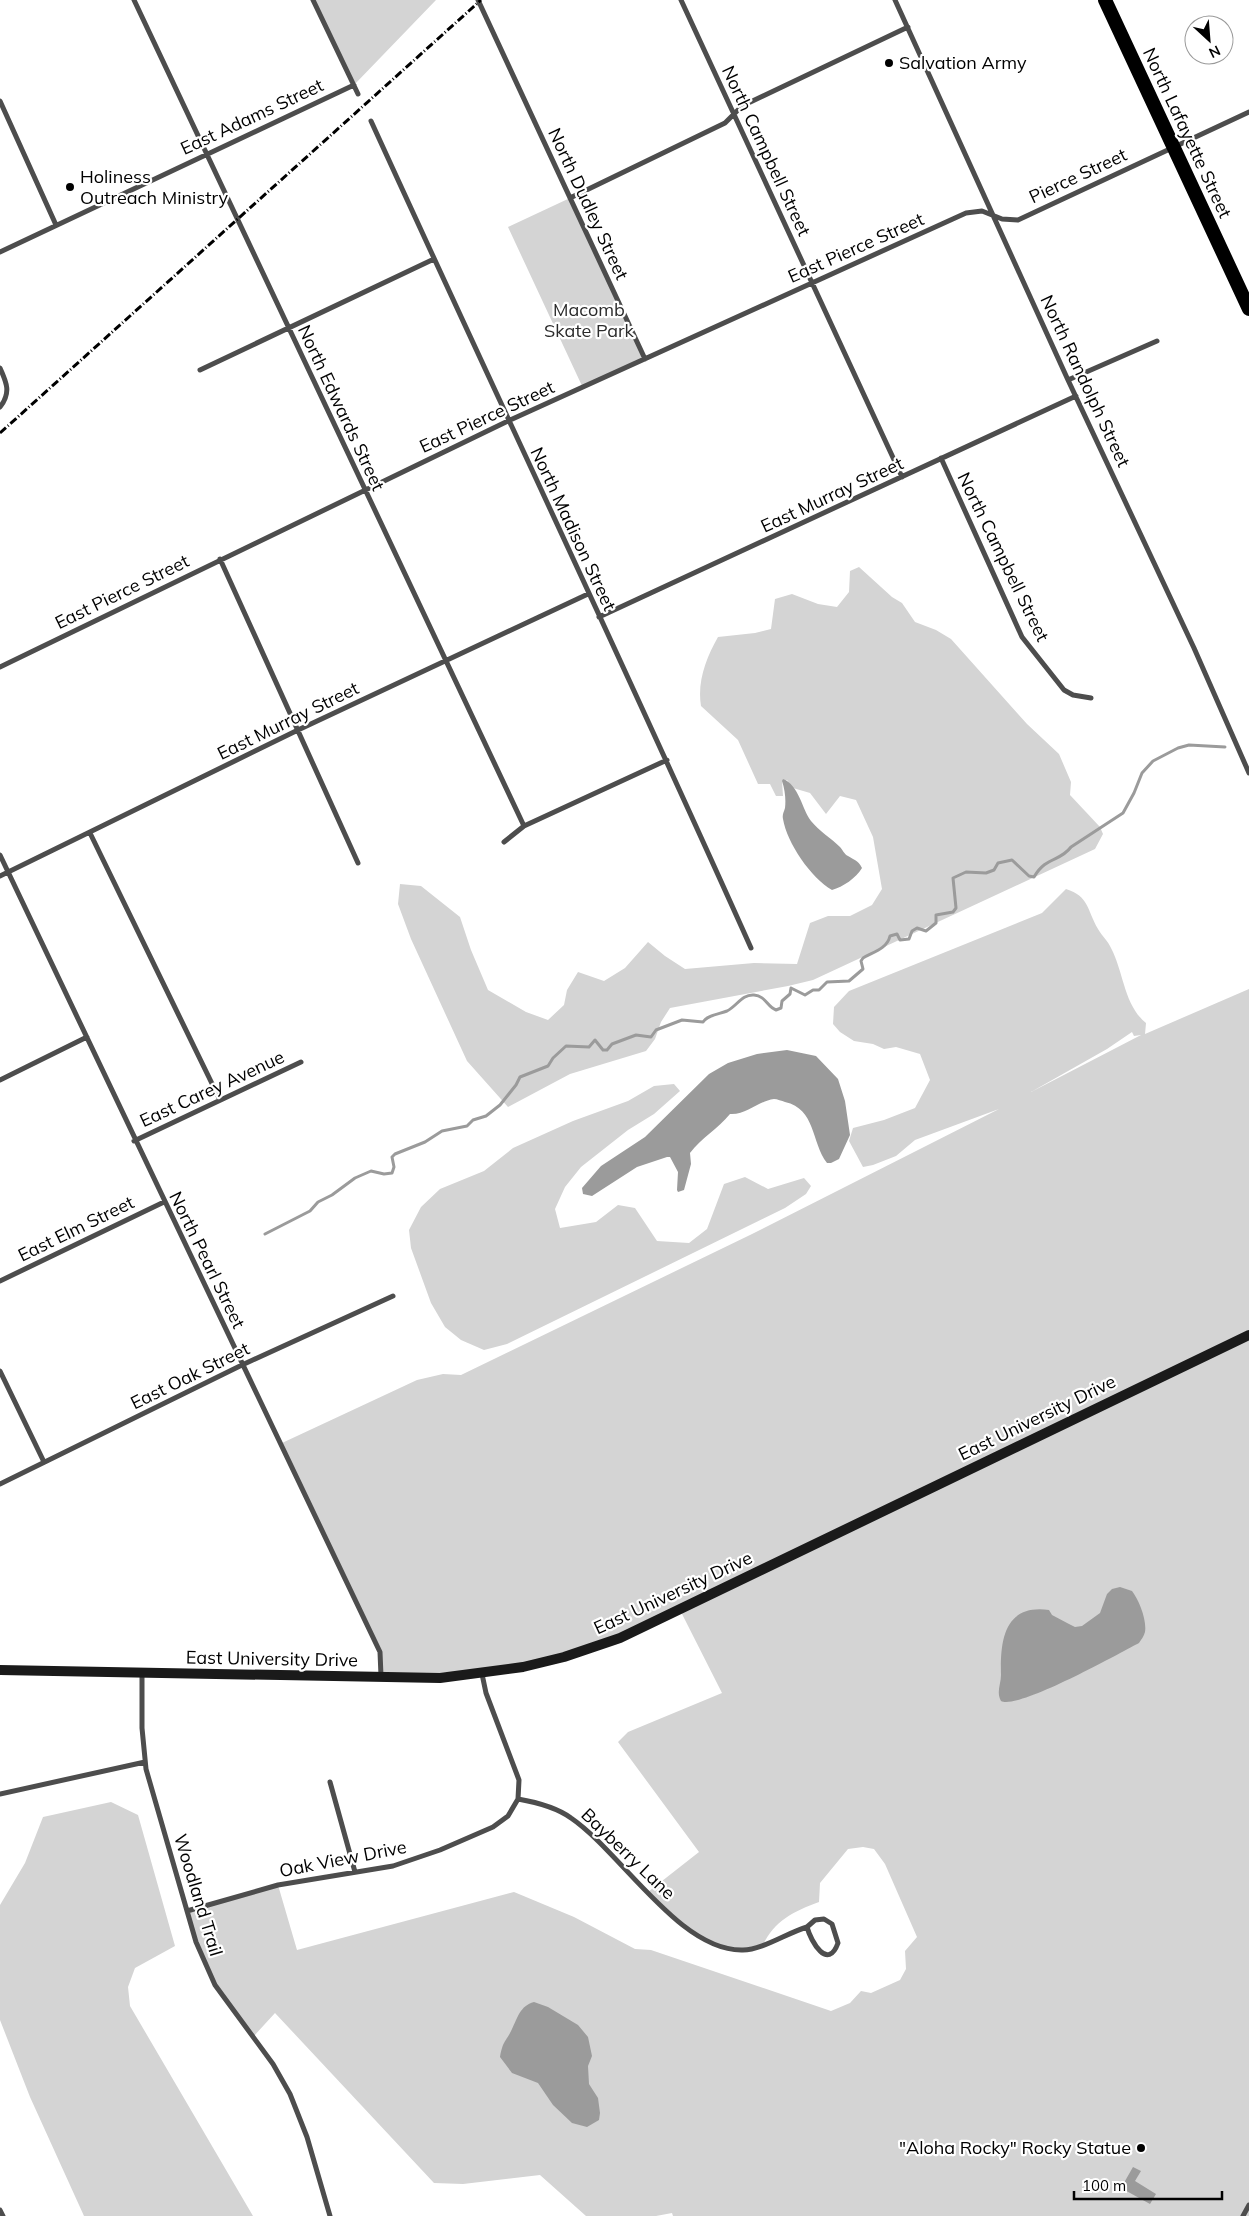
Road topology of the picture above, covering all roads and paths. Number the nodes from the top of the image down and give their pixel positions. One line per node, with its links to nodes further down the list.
1 (134, 0): 15 (street, North Edwards Street)
2 (313, 0): 8 (street)
3 (478, 0): 16 (street, North Dudley Street)
4 (680, 0): 12 (street, North Campbell Street)
5 (895, 0): 7 (street, North Randolph Street)
6 (1105, 0): 14 (highway, North Lafayette Street)
7 (908, 27): 12 (street); 17 (street, North Randolph Street)
8 (354, 84): 9 (street); 15 (street, East Adams Street)
9 (358, 94)
10 (0, 101): 18 (street)
11 (1249, 112): 14 (street, Pierce Street)
12 (734, 114): 16 (street); 21 (street, North Campbell Street)
13 (371, 121): 20 (street, North Madison Street)
14 (1173, 147): 17 (street, Pierce Street); 22 (highway, North Lafayette Street)
15 (206, 154): 18 (street, East Adams Street); 23 (street, North Edwards Street)
16 (570, 198): 25 (street, North Dudley Street)
17 (993, 214): 21 (street, East Pierce Street); 28 (street, North Randolph Street)
18 (56, 225): 19 (street, East Adams Street)
19 (0, 252)
20 (434, 259): 23 (street); 31 (street, North Madison Street)
21 (811, 283): 25 (street, East Pierce Street); 33 (street, North Campbell Street)
22 (1249, 309)
23 (288, 328): 27 (street); 34 (street, North Edwards Street)
24 (1157, 341): 28 (street)
25 (645, 359): 31 (street, East Pierce Street)
26 (0, 368): 30 (street)
27 (200, 370)
28 (1068, 380): 29 (street, North Randolph Street)
29 (1076, 396): 32 (street, East Murray Street); 43 (street, North Randolph Street)
30 (0, 407)
31 (508, 421): 34 (street, East Pierce Street); 36 (street, North Madison Street)
32 (941, 458): 33 (street, East Murray Street); 40 (street, North Campbell Street)
33 (902, 477): 37 (street, East Murray Street)
34 (364, 491): 35 (street, East Pierce Street); 38 (street, North Edwards Street)
35 (220, 560): 39 (street, East Pierce Street); 41 (street)
36 (588, 594): 37 (street, North Madison Street); 38 (street, East Murray Street)
37 (599, 617): 42 (street, North Madison Street)
38 (446, 662): 41 (street, East Murray Street); 44 (street, North Edwards Street)
39 (0, 667)
40 (1091, 698)
41 (298, 730): 45 (street, East Murray Street); 48 (street)
42 (667, 760): 44 (street); 51 (street, North Madison Street)
43 (1249, 773)
44 (524, 826): 46 (street)
45 (90, 833): 49 (street, East Murray Street); 55 (street)
46 (504, 842)
47 (0, 856): 49 (street, North Pearl Street)
48 (358, 863)
49 (8, 872): 50 (street, East Murray Street); 52 (street, North Pearl Street)
50 (0, 876)
51 (751, 948)
52 (87, 1037): 54 (street); 56 (street, North Pearl Street)
53 (301, 1062): 55 (street, East Carey Avenue)
54 (0, 1080)
55 (220, 1100): 56 (street, East Carey Avenue)
56 (134, 1140): 57 (street, North Pearl Street)
57 (164, 1202): 58 (street, East Elm Street); 61 (street, North Pearl Street)
58 (0, 1280)
59 (393, 1296): 61 (street, East Oak Street)
60 (1249, 1335): 67 (main road, East University Drive)
61 (242, 1365): 63 (street, East Oak Street); 68 (street, North Pearl Street)
62 (0, 1371): 63 (street)
63 (44, 1462): 64 (street, East Oak Street)
64 (0, 1484)
65 (0, 1670): 66 (main road, East University Drive)
66 (142, 1673): 68 (main road, East University Drive); 69 (street, Woodland Trail)
67 (482, 1674): 68 (main road, East University Drive); 72 (street)
68 (381, 1677)
69 (145, 1762): 71 (street); 74 (street, Woodland Trail)
70 (330, 1782): 73 (street)
71 (0, 1794)
72 (518, 1799): 73 (street, Oak View Drive); 75 (street, Bayberry Lane)
73 (355, 1872): 74 (street, Oak View Drive)
74 (187, 1911): 79 (street, Woodland Trail)
75 (807, 1927): 75 (street, Bayberry Lane)
76 (1249, 2205): 80 (street)
77 (0, 2210): 78 (street)
78 (4, 2216)
79 (330, 2216)
80 (1243, 2216)

